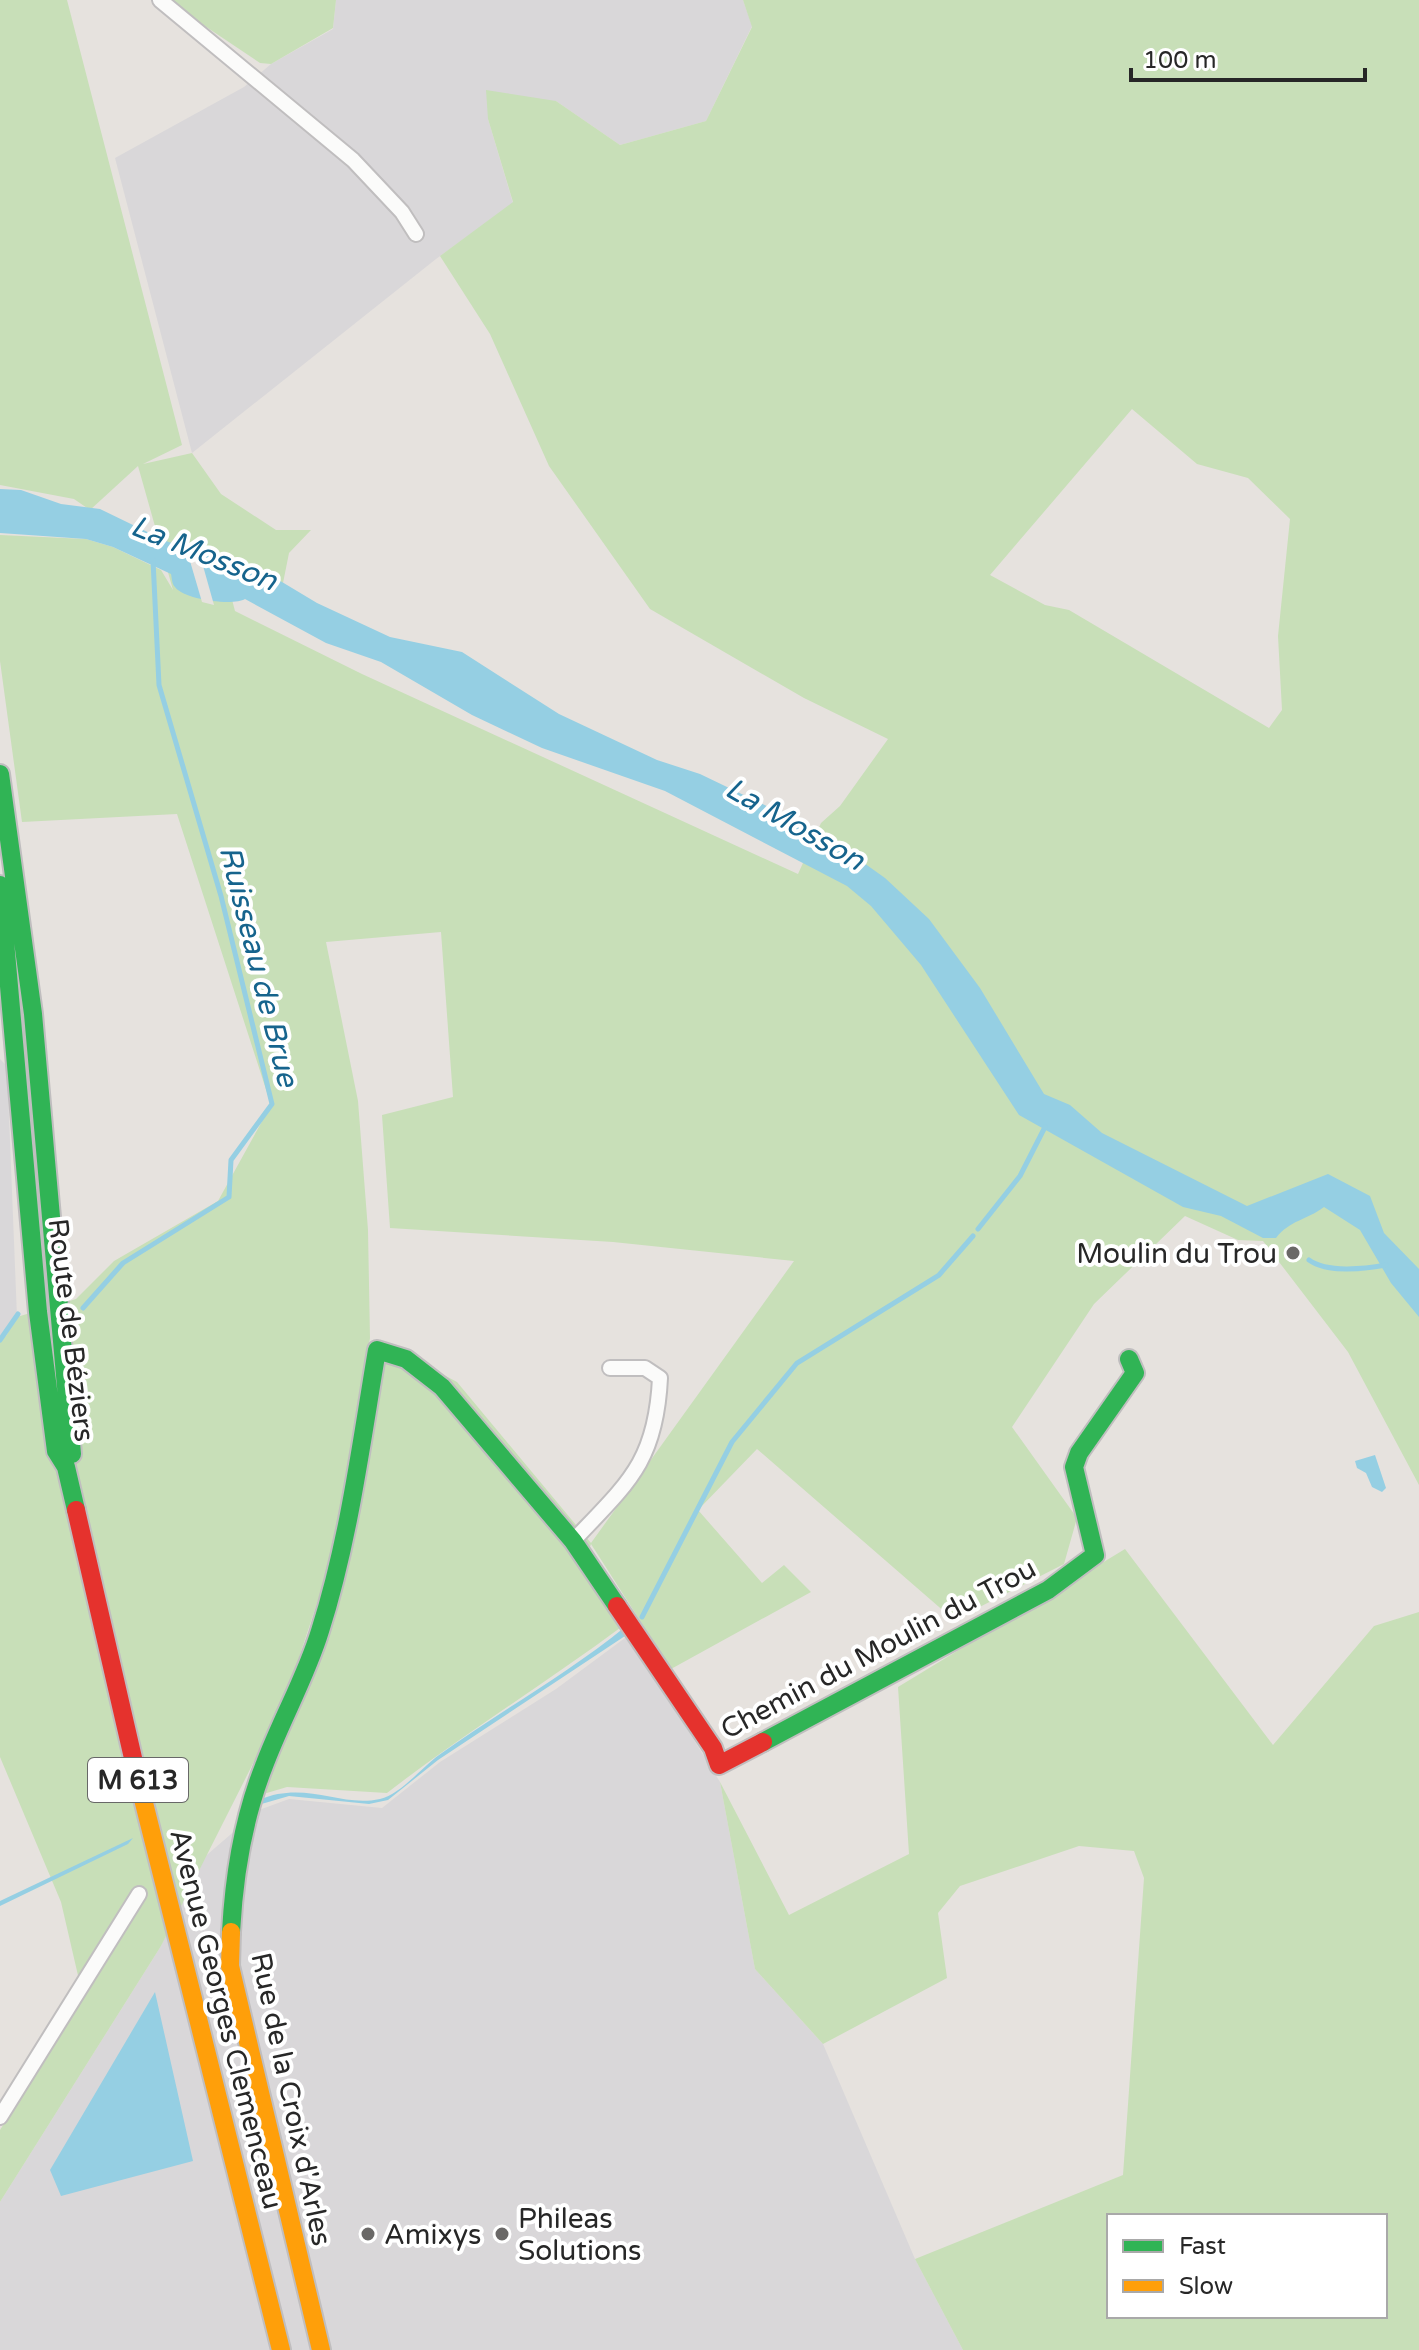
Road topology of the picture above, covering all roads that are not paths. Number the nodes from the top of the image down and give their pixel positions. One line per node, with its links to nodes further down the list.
1 (160, 0): 2 (street)
2 (416, 234)
3 (0, 774): 8 (main road, Route de Béziers / M 613)
4 (0, 885): 5 (main road, Route de Béziers / M 613)
5 (3, 916): 6 (main road); 7 (main road, Route de Béziers / M 613)
6 (0, 936)
7 (4, 1013): 8 (main road); 10 (main road, Route de Béziers / M 613)
8 (33, 1014): 14 (main road, Route de Béziers / M 613)
9 (0, 1037): 10 (main road)
10 (14, 1055): 14 (main road, Route de Béziers / M 613)
11 (377, 1350): 15 (main road, Chemin du Moulin du Trou); 21 (main road, Rue de la Croix d'Arles)
12 (1129, 1359): 15 (main road, Chemin du Moulin du Trou)
13 (610, 1368): 15 (street)
14 (66, 1467): 17 (main road, Avenue Georges Clemenceau / M 613)
15 (573, 1541)
16 (139, 1894): 18 (street)
17 (216, 2091): 19 (main road, M 613); 20 (main road, Avenue Georges Clemenceau / M 613)
18 (0, 2117)
19 (266, 2350)
20 (281, 2350)
21 (321, 2350)

